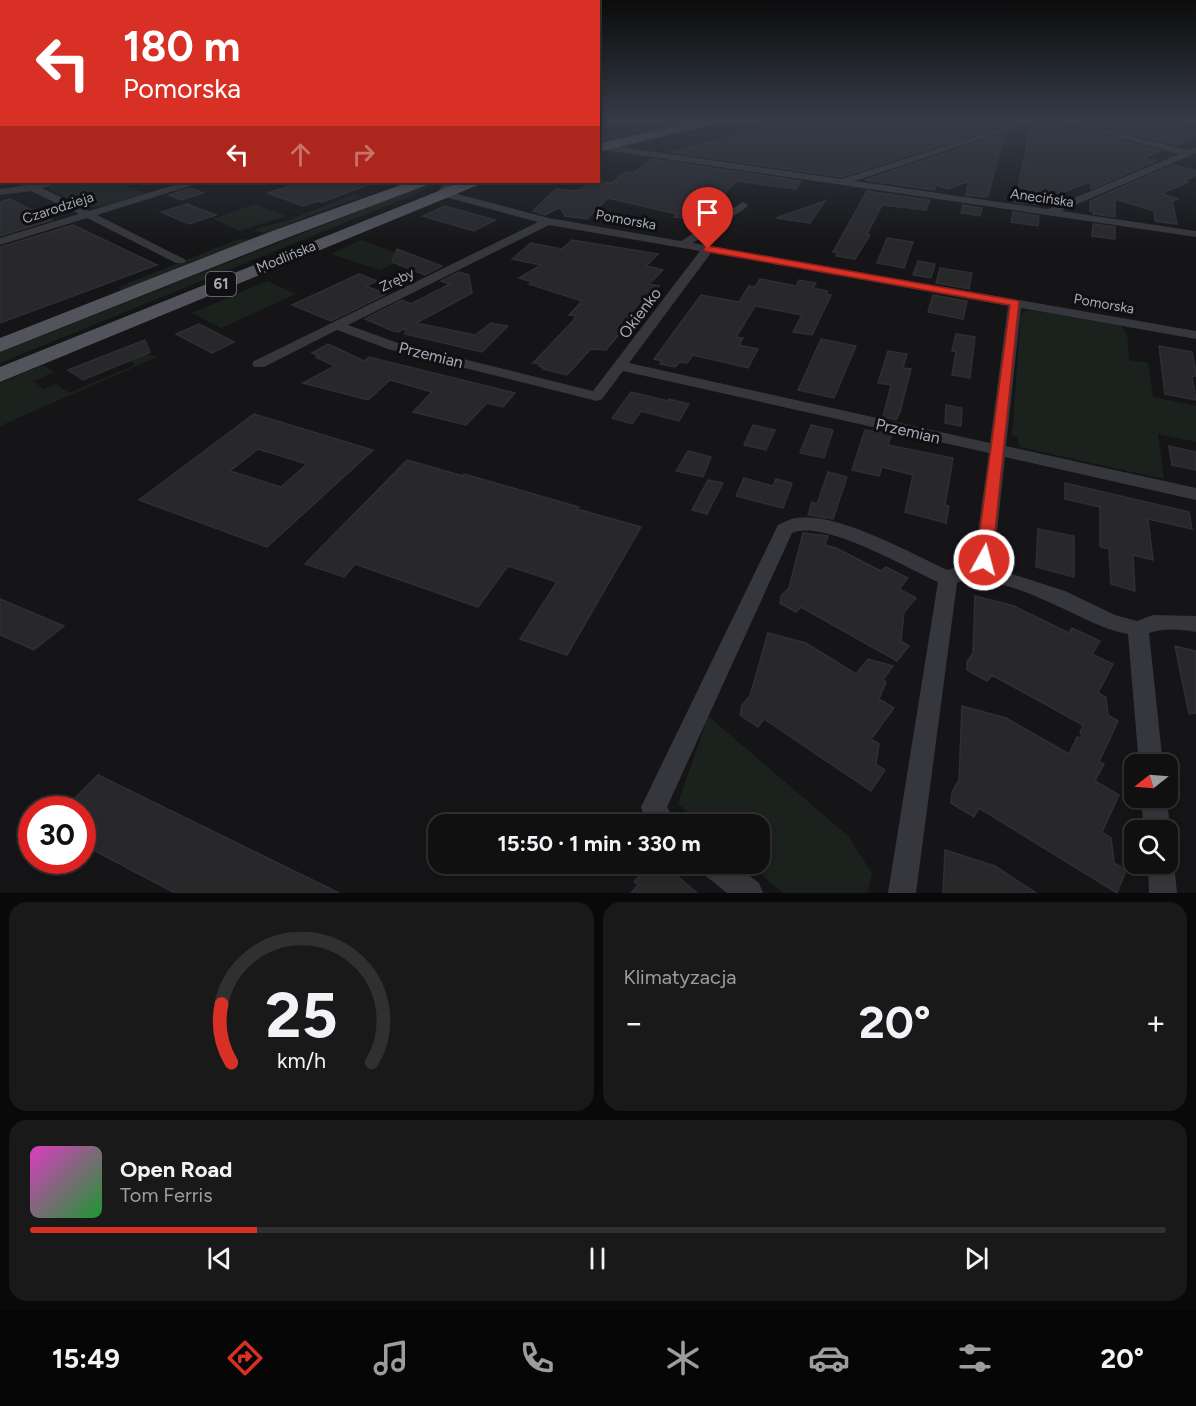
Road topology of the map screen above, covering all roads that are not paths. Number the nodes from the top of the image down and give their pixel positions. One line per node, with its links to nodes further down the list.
1 (718, 163): 8 (street, Anecińska)
2 (903, 163): 8 (street)
3 (1168, 163): 13 (street)
4 (52, 183): 10 (street)
5 (190, 183): 14 (street, Czarodzieja)
6 (419, 183): 24 (main road, Modlińska / 61)
7 (468, 183): 9 (main road, Modlińska / 61)
8 (841, 183): 13 (street, Anecińska)
9 (447, 187): 15 (street, Pomorska); 27 (main road, Modlińska / 61)
10 (34, 188): 11 (street); 14 (street)
11 (0, 192)
12 (743, 205): 18 (street)
13 (1048, 213): 16 (street, Anecińska)
14 (88, 214): 17 (street, Czarodzieja); 20 (street)
15 (549, 221): 18 (street, Pomorska); 22 (street, Zręby)
16 (1196, 234)
17 (0, 242)
18 (683, 245): 19 (street, Pomorska)
19 (708, 249): 21 (street, Pomorska); 26 (street, Okienko)
20 (180, 260)
21 (1015, 303): 23 (street, Pomorska); 29 (street)
22 (338, 326): 25 (street, Zręby); 28 (street, Przemian)
23 (1196, 335)
24 (0, 346)
25 (259, 364)
26 (621, 366): 28 (street, Okienko); 29 (street, Przemian)
27 (0, 375)
28 (597, 396)
29 (997, 451): 30 (street, Przemian); 31 (street)
30 (1196, 494)
31 (984, 560)
32 (948, 579): 34 (street); 36 (street); 40 (street)
33 (1196, 624): 34 (street)
34 (1138, 629): 35 (street)
35 (1150, 754)
36 (655, 814)
37 (725, 874): 39 (street)
38 (1162, 874): 41 (street)
39 (749, 893)
40 (902, 893)
41 (1163, 893)

